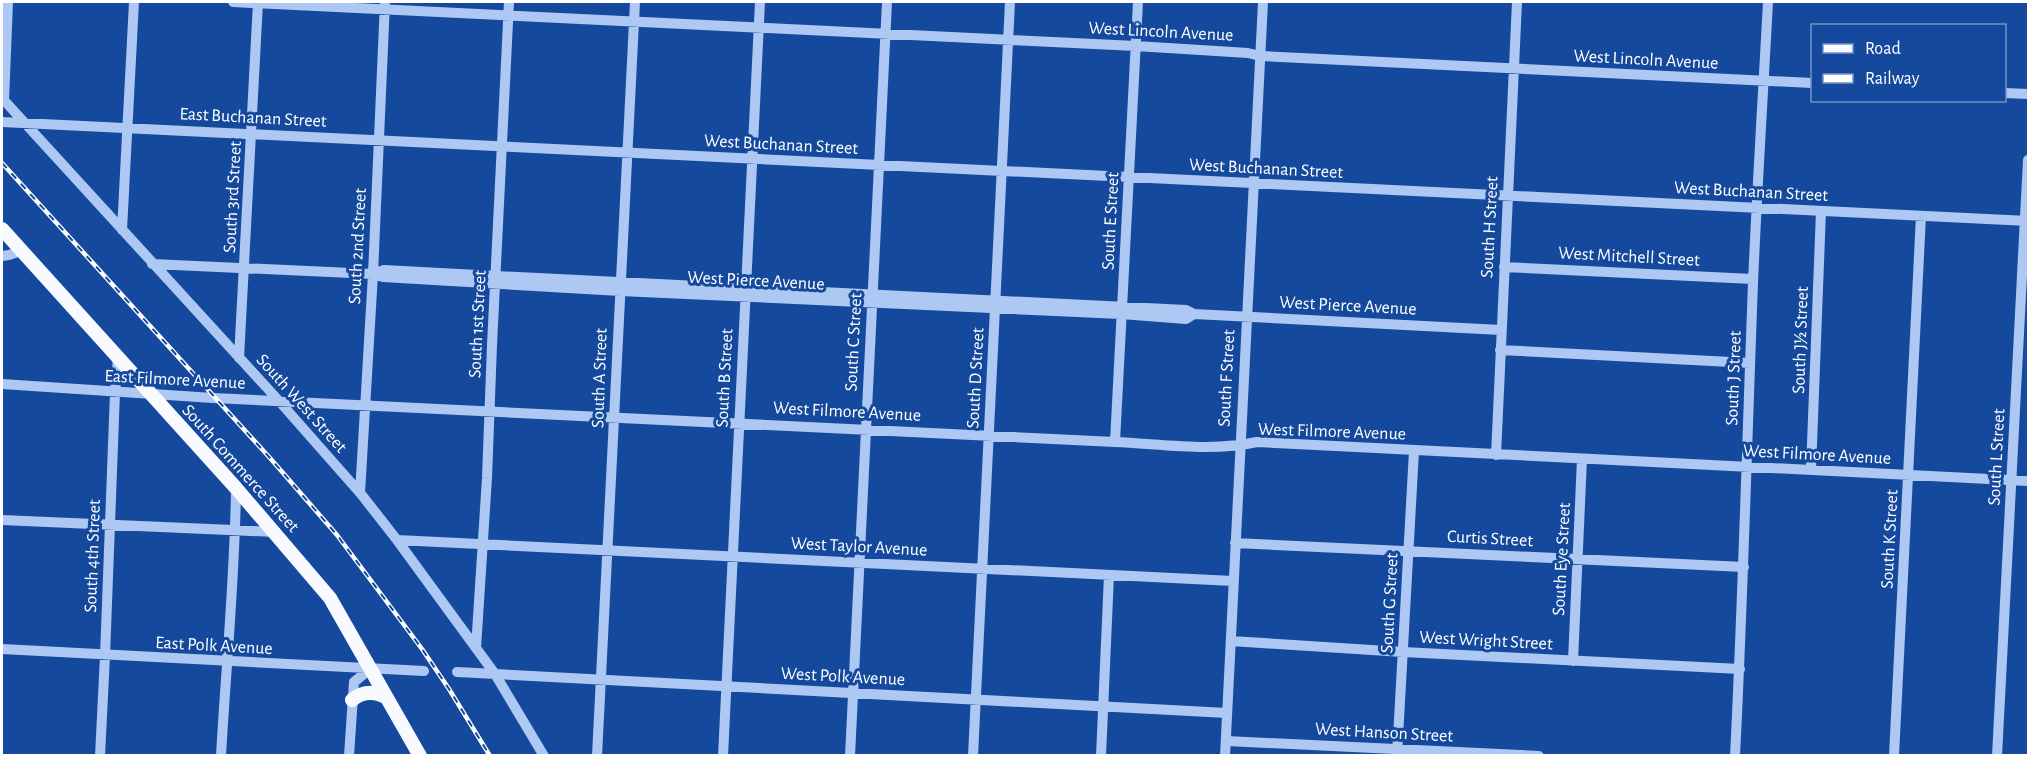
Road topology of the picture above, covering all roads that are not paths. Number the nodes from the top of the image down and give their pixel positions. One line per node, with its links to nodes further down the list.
1 (8, 2): 27 (street)
2 (134, 2): 30 (street)
3 (234, 2): 4 (street, West Lincoln Avenue)
4 (258, 2): 14 (street, West Lincoln Avenue); 31 (street, South 3rd Street)
5 (509, 2): 15 (street, South 1st Street)
6 (635, 2): 16 (street, South A Street)
7 (760, 2): 17 (street, South B Street)
8 (887, 2): 18 (street, South C Street)
9 (1010, 2): 19 (street, South D Street)
10 (1138, 2): 20 (street, South E Street)
11 (1263, 2): 21 (street, South F Street)
12 (1517, 2): 22 (street, South H Street)
13 (1768, 2): 23 (street, South J Street)
14 (385, 5): 15 (street, West Lincoln Avenue); 32 (street, South 2nd Street)
15 (508, 16): 16 (street, West Lincoln Avenue); 33 (street, South 1st Street)
16 (634, 22): 17 (street, West Lincoln Avenue); 34 (street, South A Street)
17 (758, 28): 18 (street, West Lincoln Avenue); 35 (street, South B Street)
18 (885, 34): 19 (street, West Lincoln Avenue); 37 (street, South C Street)
19 (1008, 40): 20 (street, West Lincoln Avenue); 38 (street, South D Street)
20 (1136, 46): 21 (street, West Lincoln Avenue); 39 (street, South E Street)
21 (1260, 56): 22 (street, West Lincoln Avenue); 40 (street, South F Street)
22 (1514, 69): 23 (street, West Lincoln Avenue); 41 (street, South H Street)
23 (1764, 81): 24 (street, West Lincoln Avenue); 42 (street, South J Street)
24 (1811, 83)
25 (2006, 93): 26 (street)
26 (2028, 94)
27 (3, 99): 29 (street, South West Street)
28 (2, 122): 29 (street, East Buchanan Street)
29 (25, 123): 30 (street, East Buchanan Street); 47 (street, South West Street)
30 (128, 127): 31 (street, East Buchanan Street); 47 (street)
31 (252, 134): 32 (street, East Buchanan Street); 52 (street, South 3rd Street)
32 (378, 140): 33 (street, East Buchanan Street); 53 (street, South 2nd Street)
33 (502, 146): 34 (street, West Buchanan Street); 55 (street, South 1st Street)
34 (627, 153): 35 (street, West Buchanan Street); 56 (street, South A Street)
35 (752, 159): 37 (street, West Buchanan Street); 57 (street, South B Street)
36 (2028, 160): 45 (street, South L Street)
37 (879, 165): 38 (street, West Buchanan Street); 58 (street, South C Street)
38 (1002, 171): 39 (street, West Buchanan Street); 59 (street, South D Street)
39 (1130, 178): 40 (street, West Buchanan Street); 60 (street, South E Street)
40 (1254, 184): 41 (street, West Buchanan Street); 61 (street, South F Street)
41 (1507, 196): 42 (street, West Buchanan Street); 51 (street, South H Street)
42 (1758, 208): 43 (street, West Buchanan Street); 54 (street, South J Street)
43 (1821, 211): 44 (street, West Buchanan Street); 83 (street, South J½ Street)
44 (1921, 216): 45 (street, West Buchanan Street); 84 (street, South K Street)
45 (2027, 221): 85 (street, South L Street)
46 (2, 230): 48 (main road, South Commerce Street)
47 (122, 230): 50 (street, South West Street)
48 (21, 251): 49 (street); 64 (main road, South Commerce Street)
49 (2, 256)
50 (152, 264): 52 (street, West Pierce Avenue); 65 (street, South West Street)
51 (1504, 267): 54 (street, West Mitchell Street); 62 (street, South H Street)
52 (245, 268): 53 (street, West Pierce Avenue); 65 (street, South 3rd Street)
53 (373, 274): 55 (street, West Pierce Avenue); 71 (street, South 2nd Street)
54 (1753, 279): 66 (street, South J Street)
55 (495, 280): 56 (street, West Pierce Avenue); 72 (street, South 1st Street)
56 (620, 286): 57 (street, West Pierce Avenue); 73 (street, South A Street)
57 (745, 292): 58 (street, West Pierce Avenue); 74 (street, South B Street)
58 (872, 298): 59 (street, West Pierce Avenue); 75 (street, South C Street)
59 (995, 305): 60 (street, West Pierce Avenue); 76 (street, South D Street)
60 (1122, 310): 61 (street, West Pierce Avenue); 77 (street, South E Street)
61 (1246, 317): 62 (street, West Pierce Avenue); 78 (street, South F Street)
62 (1501, 330): 63 (street, South H Street)
63 (1500, 350): 66 (street); 80 (street, South H Street)
64 (118, 358): 68 (street, South 4th Street); 69 (main road, South Commerce Street)
65 (239, 358): 70 (street, South West Street)
66 (1750, 363): 82 (street, South J Street)
67 (2, 384): 68 (street, East Filmore Avenue)
68 (115, 392): 69 (street, East Filmore Avenue); 90 (street, South 4th Street)
69 (150, 394): 70 (street, East Filmore Avenue); 87 (main road, South Commerce Street)
70 (279, 401): 71 (street, East Filmore Avenue); 88 (street, South West Street)
71 (366, 405): 72 (street, East Filmore Avenue); 88 (street, South 2nd Street)
72 (490, 411): 73 (street, West Filmore Avenue); 94 (street, South 1st Street)
73 (615, 416): 74 (street, West Filmore Avenue); 96 (street, South A Street)
74 (739, 423): 75 (street, West Filmore Avenue); 98 (street, South B Street)
75 (866, 429): 76 (street, West Filmore Avenue); 100 (street, South C Street)
76 (989, 435): 77 (street, West Filmore Avenue); 102 (street, South D Street)
77 (1115, 442): 78 (street, West Filmore Avenue)
78 (1239, 446): 79 (street, West Filmore Avenue); 95 (street, South F Street)
79 (1414, 451): 80 (street, West Filmore Avenue); 97 (street, South G Street)
80 (1496, 455): 81 (street, West Filmore Avenue)
81 (1582, 459): 82 (street, West Filmore Avenue); 99 (street, South Eye Street)
82 (1747, 468): 83 (street, West Filmore Avenue); 101 (street, South J Street)
83 (1811, 470): 84 (street, West Filmore Avenue)
84 (1909, 475): 85 (street, West Filmore Avenue); 140 (street, South K Street)
85 (2012, 480): 86 (street, West Filmore Avenue); 141 (street, South L Street)
86 (2028, 481)
87 (237, 488): 91 (street); 92 (main road, South Commerce Street)
88 (360, 493): 93 (street, South West Street)
89 (2, 520): 90 (street)
90 (110, 525): 91 (street); 109 (street, South 4th Street)
91 (236, 531): 92 (street); 111 (street)
92 (276, 532): 112 (main road, South Commerce Street)
93 (397, 540): 94 (street, West Taylor Avenue); 106 (street, South West Street)
94 (483, 543): 96 (street, West Taylor Avenue); 106 (street, South 1st Street)
95 (1234, 543): 97 (street, Curtis Street); 104 (street, South F Street)
96 (608, 550): 98 (street, West Taylor Avenue); 117 (street, South A Street)
97 (1408, 550): 99 (street, Curtis Street); 108 (street, South G Street)
98 (732, 556): 100 (street, West Taylor Avenue); 118 (street, South B Street)
99 (1578, 559): 101 (street, Curtis Street); 110 (street, South Eye Street)
100 (859, 562): 102 (street, West Taylor Avenue); 119 (street, South C Street)
101 (1744, 567): 113 (street, South J Street)
102 (983, 569): 103 (street, West Taylor Avenue); 121 (street, South D Street)
103 (1109, 575): 104 (street, West Taylor Avenue); 123 (street)
104 (1233, 581): 105 (street, South F Street)
105 (1231, 641): 108 (street, West Wright Street); 124 (street, South F Street)
106 (476, 648): 116 (street, South West Street)
107 (2, 650): 109 (street, East Polk Avenue)
108 (1403, 652): 110 (street, West Wright Street); 126 (street, South G Street)
109 (105, 656): 111 (street, East Polk Avenue); 127 (street, South 4th Street)
110 (1573, 661): 113 (street, West Wright Street)
111 (226, 662): 112 (street, East Polk Avenue); 128 (street)
112 (370, 669): 114 (street, East Polk Avenue); 120 (main road, South Commerce Street); 122 (street)
113 (1740, 669): 139 (street, South J Street)
114 (424, 671)
115 (457, 672): 116 (street, West Polk Avenue)
116 (495, 674): 117 (street, West Polk Avenue); 131 (street, South West Street)
117 (601, 680): 118 (street, West Polk Avenue); 132 (street, South A Street)
118 (726, 687): 119 (street, West Polk Avenue); 133 (street, South B Street)
119 (853, 694): 121 (street, West Polk Avenue); 134 (street, South C Street)
120 (387, 698): 122 (main road); 130 (main road, South Commerce Street)
121 (975, 699): 123 (street, West Polk Avenue); 135 (street, South D Street)
122 (352, 700): 129 (street)
123 (1103, 705): 124 (street, West Polk Avenue); 136 (street)
124 (1227, 713): 125 (street, South F Street)
125 (1226, 741): 126 (street, West Hanson Street); 137 (street, South F Street)
126 (1398, 752): 138 (street, West Hanson Street)
127 (100, 756)
128 (221, 756)
129 (349, 756)
130 (420, 756)
131 (544, 756)
132 (597, 756)
133 (723, 756)
134 (850, 756)
135 (973, 756)
136 (1101, 756)
137 (1225, 756)
138 (1539, 756)
139 (1735, 756)
140 (1894, 756)
141 (1997, 756)

